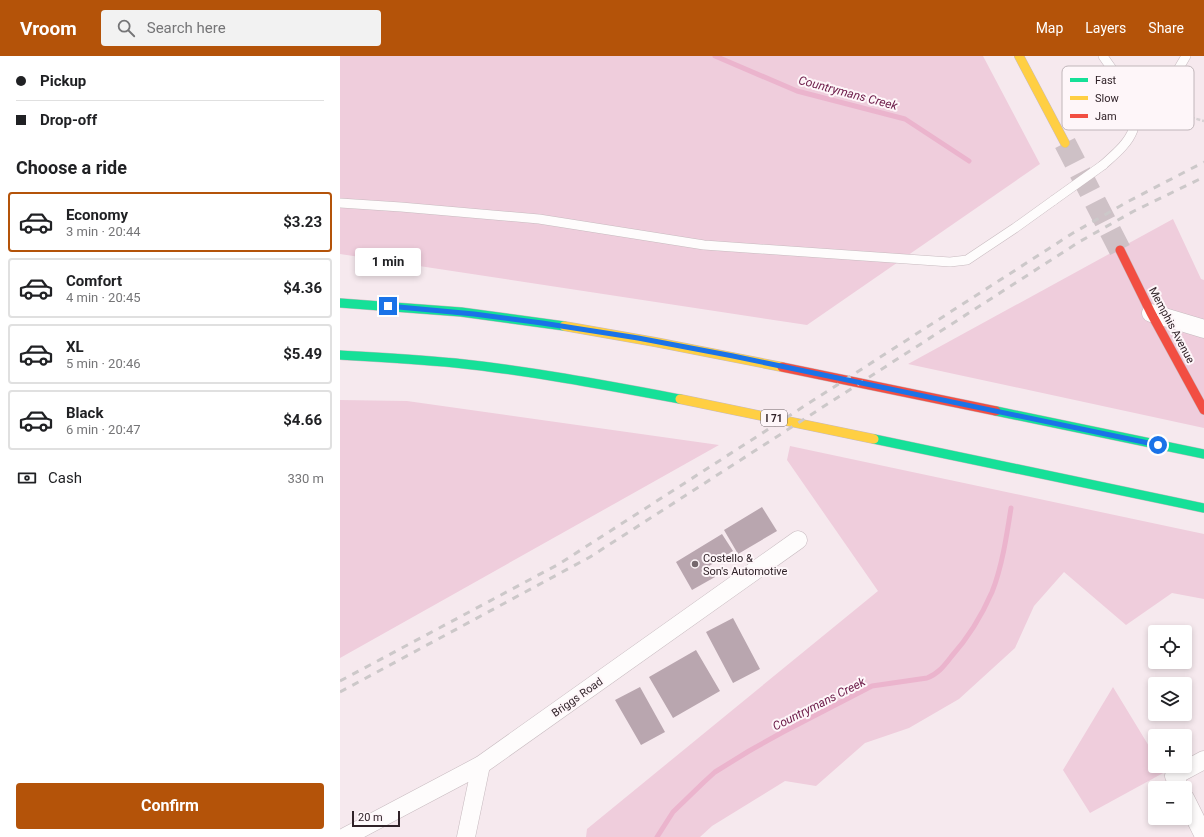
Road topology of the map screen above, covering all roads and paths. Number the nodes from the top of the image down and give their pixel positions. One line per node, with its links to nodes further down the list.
1 (1019, 56): 9 (main road)
2 (1102, 56): 4 (lane)
3 (1186, 56): 5 (lane)
4 (1109, 66)
5 (1180, 66)
6 (1194, 118): 7 (path)
7 (1204, 120)
8 (1133, 130): 10 (lane, bridge)
9 (1065, 143)
10 (340, 203)
11 (1120, 250): 13 (main road, Memphis Avenue)
12 (340, 303): 17 (main road)
13 (1151, 313): 14 (street); 16 (main road, Memphis Avenue)
14 (1204, 328)
15 (340, 355): 18 (main road, I 71)
16 (1204, 410)
17 (1204, 454)
18 (1204, 508)
19 (798, 540): 21 (street, Briggs Road)
20 (1204, 760): 22 (street)
21 (481, 765): 25 (street, Briggs Road); 26 (street)
22 (1176, 781)
23 (1192, 812): 24 (street)
24 (1204, 836)
25 (345, 837)
26 (466, 837)

